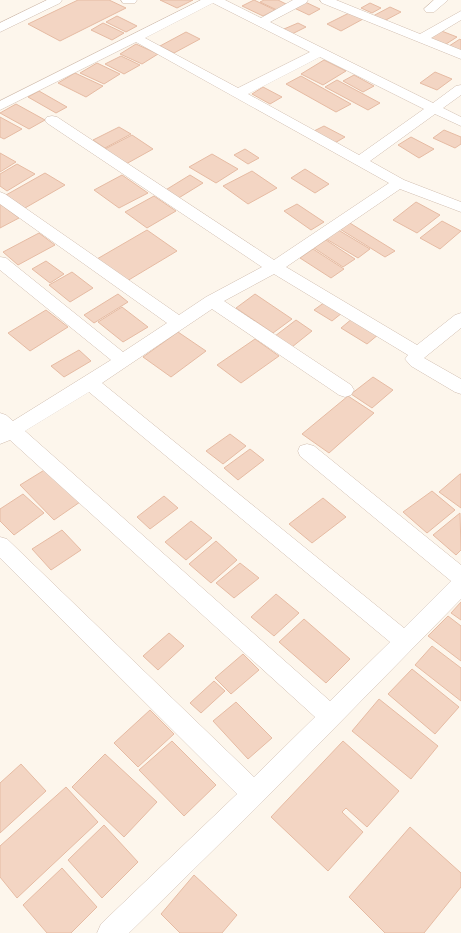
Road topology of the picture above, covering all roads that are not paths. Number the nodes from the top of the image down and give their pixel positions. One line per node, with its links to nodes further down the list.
1 (56, 0): 12 (street)
2 (126, 0): 3 (street)
3 (131, 0)
4 (210, 0): 13 (street)
5 (216, 0): 11 (street)
6 (302, 0): 11 (street)
7 (326, 0): 14 (street)
8 (442, 0): 9 (street)
9 (430, 9)
10 (461, 15): 14 (street)
11 (262, 22): 15 (street)
12 (0, 28)
13 (135, 37): 18 (street); 19 (street)
14 (421, 39): 16 (street)
15 (321, 51): 18 (street); 20 (street)
16 (461, 55)
17 (461, 89): 20 (street)
18 (239, 93): 23 (street)
19 (0, 106)
20 (434, 108): 22 (street); 23 (street)
21 (52, 120): 28 (street)
22 (461, 122)
23 (359, 162): 24 (street)
24 (399, 183): 26 (street); 28 (street)
25 (0, 197): 31 (street)
26 (457, 201)
27 (0, 262): 33 (street)
28 (274, 267): 29 (street); 32 (street)
29 (212, 301): 31 (street); 36 (street)
30 (461, 319): 32 (street)
31 (178, 323): 33 (street)
32 (418, 353): 35 (street)
33 (123, 361): 34 (street)
34 (90, 382): 37 (street); 42 (street)
35 (461, 387)
36 (345, 390)
37 (4, 429): 43 (street)
38 (306, 451): 40 (street)
39 (0, 545): 44 (street)
40 (461, 577)
41 (461, 585): 42 (street)
42 (405, 641): 43 (street)
43 (330, 716): 44 (street)
44 (254, 794): 45 (street)
45 (110, 933)

